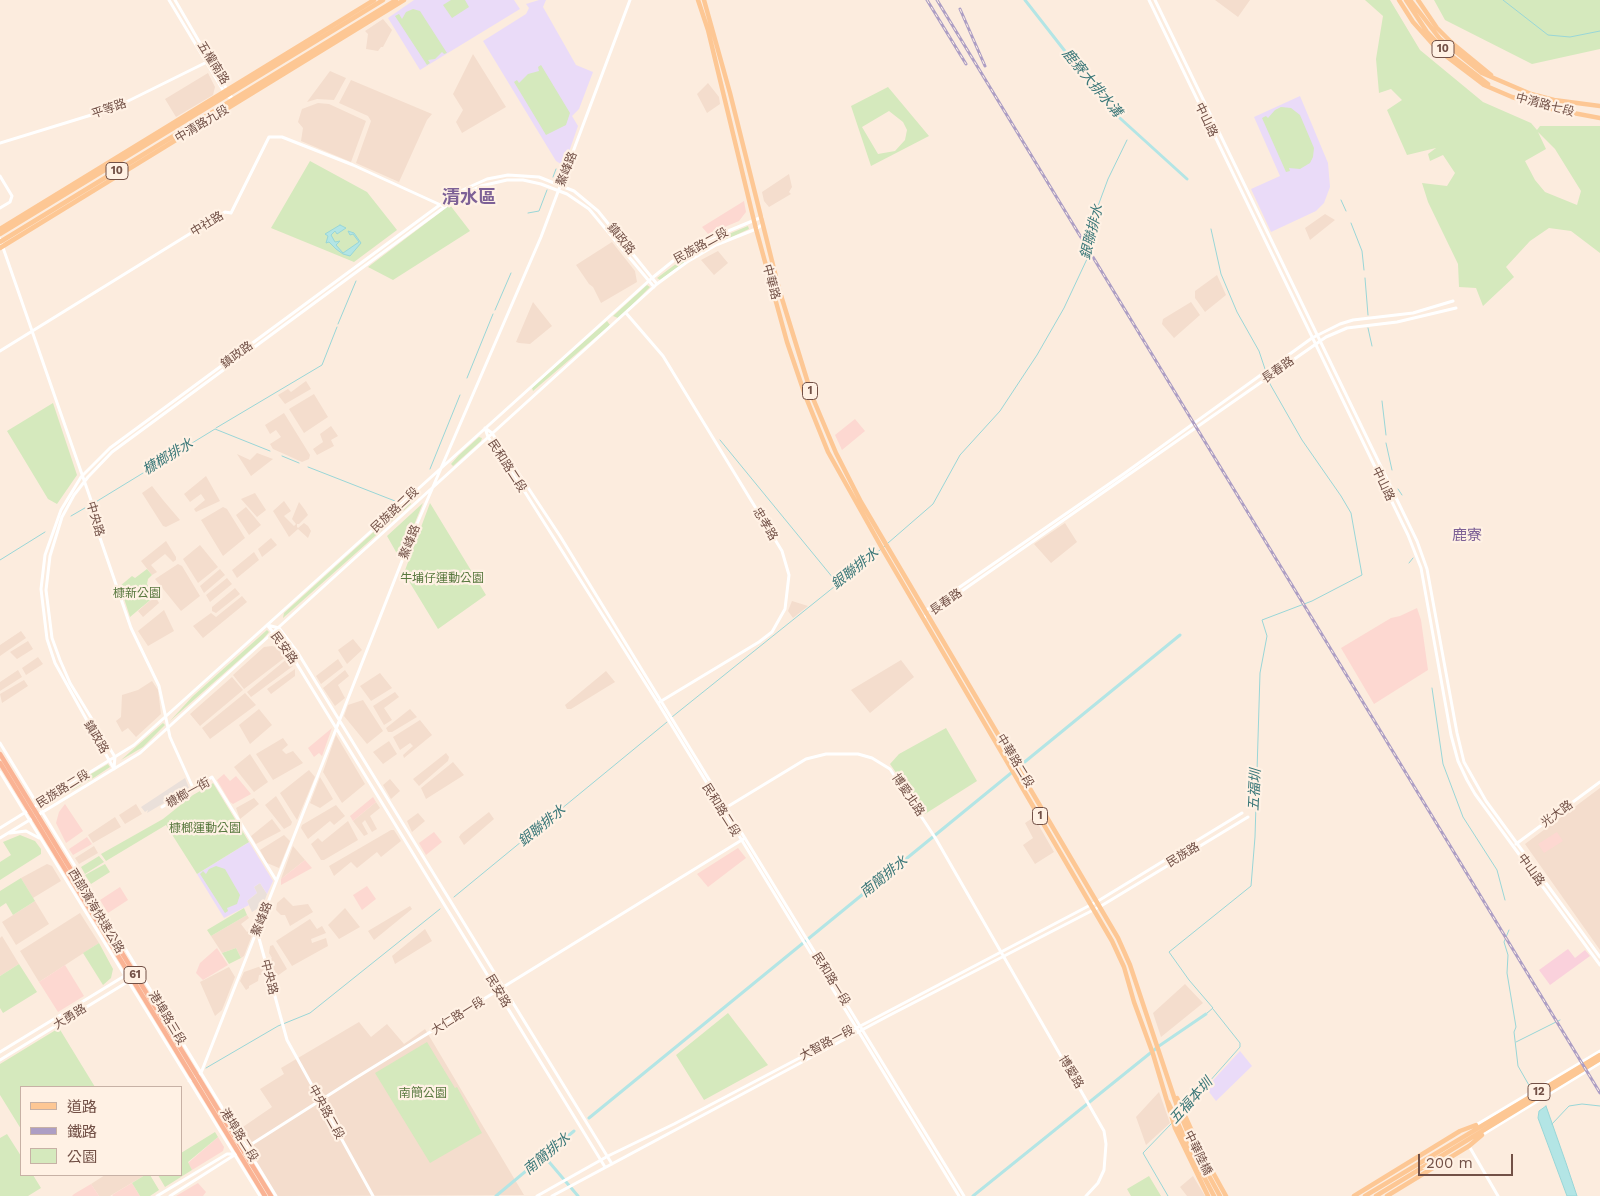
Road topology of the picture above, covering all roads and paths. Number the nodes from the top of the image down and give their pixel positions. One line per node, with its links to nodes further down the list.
1 (169, 0): 17 (street, 五權南路)
2 (175, 0): 16 (street, 五權南路)
3 (374, 0): 20 (main road, 中清路九段)
4 (383, 0): 20 (main road, 中清路九段 / 10)
5 (396, 0): 21 (main road, 中清路九段 / 10)
6 (404, 0): 37 (main road, 中清路九段)
7 (630, 0): 26 (street, 鰲峰路)
8 (698, 0): 32 (main road, 中華路 / 1)
9 (704, 0): 31 (main road, 中華路 / 1)
10 (1149, 0): 47 (street, 中山路)
11 (1155, 0): 46 (street, 中山路)
12 (1400, 0): 19 (main road)
13 (1406, 0): 19 (main road, 10)
14 (1410, 0): 18 (main road, 10)
15 (1418, 0): 18 (main road)
16 (211, 60): 17 (street, 平等路); 20 (street, 五權南路)
17 (206, 62): 20 (street, 五權南路); 24 (street, 平等路)
18 (1496, 80): 22 (main road, 中清路七段 / 10)
19 (1491, 87): 23 (main road, 中清路七段 / 10)
20 (228, 92): 21 (street, 五權南路); 34 (main road, 中清路九段); 36 (main road, 中清路九段 / 10)
21 (234, 100): 37 (main road, 中清路九段 / 10)
22 (1600, 106)
23 (1600, 118)
24 (0, 143)
25 (0, 176): 30 (street)
26 (561, 184): 27 (street, 鰲峰路); 28 (street, 鎮政路); 38 (street, 鎮政路)
27 (559, 190): 29 (street, 鎮政路); 38 (street, 鎮政路); 54 (street, 鰲峰路)
28 (441, 204): 29 (street, 中社路); 45 (street, 中社路); 55 (street, 鎮政路)
29 (445, 207): 56 (street, 鎮政路)
30 (0, 208)
31 (762, 218): 32 (street, 民族路二段); 33 (main road, 中華路 / 1)
32 (754, 219): 35 (main road, 中華路 / 1); 38 (street, 民族路二段)
33 (763, 224): 35 (street, 民族路二段); 59 (main road, 中華路 / 1)
34 (0, 229)
35 (756, 230): 39 (street, 民族路二段); 60 (main road, 中華路 / 1)
36 (0, 234)
37 (1, 243): 45 (street, 中央路)
38 (650, 279): 39 (street, 鎮政路); 51 (street, 民族路二段)
39 (656, 286): 43 (street, 民族路二段)
40 (1453, 301): 42 (street, 長春路)
41 (1456, 308): 44 (street, 長春路)
42 (1417, 312): 44 (street); 46 (street, 長春路)
43 (626, 313): 52 (street, 民族路二段); 66 (street, 忠孝路)
44 (1418, 318): 48 (street, 長春路)
45 (32, 331): 50 (street, 中社路); 55 (street, 中央路)
46 (1317, 335): 47 (street, 長春路); 48 (street, 中山路)
47 (1312, 338): 49 (street, 中山路); 58 (street, 長春路)
48 (1320, 341): 49 (street, 長春路); 99 (street, 中山路)
49 (1315, 344): 58 (street, 長春路); 99 (street, 中山路)
50 (0, 351)
51 (485, 428): 52 (street, 民和路二段); 53 (street, 民和路二段); 54 (street, 民族路二段)
52 (492, 433): 53 (street, 民族路二段); 66 (street, 民和路二段)
53 (488, 438): 57 (street, 民族路二段); 67 (street, 民和路二段)
54 (443, 467): 57 (street, 鰲峰路); 63 (street, 民族路二段)
55 (81, 477): 56 (street, 中央路); 79 (street, 鎮政路)
56 (84, 482): 68 (street, 中央路); 76 (street, 鎮政路)
57 (436, 484): 64 (street, 民族路二段); 69 (street, 鰲峰路)
58 (1095, 496): 61 (street, 長春路)
59 (888, 546): 61 (main road, 中華路二段 / 1)
60 (883, 550): 62 (main road, 中華路二段 / 1)
61 (926, 612): 62 (street, 長春路); 102 (main road, 中華路二段 / 1)
62 (923, 618): 103 (main road, 中華路二段 / 1)
63 (267, 625): 64 (street, 民安路); 65 (street, 民安路); 68 (street, 民族路二段)
64 (279, 628): 65 (street, 民族路二段); 69 (street, 民安路)
65 (273, 633): 70 (street, 民族路二段); 71 (street, 民安路)
66 (662, 701): 67 (street, 忠孝路); 75 (street, 民和路二段)
67 (658, 703): 77 (street, 民和路二段)
68 (165, 717): 70 (street, 中央路); 76 (street, 民族路二段)
69 (339, 720): 71 (street, 鰲峰路); 104 (street, 民安路)
70 (168, 728): 81 (street, 民族路二段); 84 (street, 中央路)
71 (336, 729): 100 (street, 鰲峰路); 105 (street, 民安路)
72 (0, 743): 78 (street, 港埠路三段)
73 (0, 747): 78 (street, 港埠路三段)
74 (0, 754): 148 (highway, 西部濱海快速公路 / 61)
75 (694, 754): 77 (street); 87 (street, 民和路二段)
76 (115, 757): 79 (street, 民族路二段); 81 (street, 鎮政路)
77 (689, 757): 97 (street, 民和路二段)
78 (8, 758): 85 (street, 港埠路三段)
79 (110, 760): 81 (street, 鎮政路); 85 (street, 民族路二段)
80 (0, 763): 147 (highway, 西部濱海快速公路 / 61)
81 (114, 769): 90 (street, 民族路二段)
82 (0, 772): 89 (street, 港埠路三段)
83 (1600, 782): 99 (street, 光大路)
84 (193, 788): 86 (street, 槺榔一街); 100 (street, 槺榔一街)
85 (37, 805): 89 (street, 民族路二段); 90 (street, 港埠路三段)
86 (162, 807)
87 (727, 807): 96 (street, 民和路二段); 107 (street, 博愛北路)
88 (1242, 812): 101 (street, 民族路)
89 (25, 813): 92 (street, 港埠路三段); 93 (street, 民族路二段)
90 (42, 813): 92 (street, 民族路二段); 111 (street, 港埠路三段)
91 (1248, 817): 101 (street, 民族路)
92 (29, 820): 94 (street, 民族路二段); 98 (street, 港埠路三段)
93 (0, 828)
94 (7, 833): 95 (street, 民族路二段); 98 (street)
95 (0, 838)
96 (745, 838): 97 (street, 大仁路一段); 113 (street, 民和路一段)
97 (741, 841): 115 (street, 民和路一段); 117 (street, 大仁路一段)
98 (43, 842): 114 (street, 港埠路三段)
99 (1515, 845): 109 (street, 中山路); 110 (street, 中山路)
100 (276, 881): 106 (street, 鰲峰路)
101 (1118, 892): 102 (street, 大智路一段)
102 (1100, 904): 103 (street, 大智路一段); 132 (main road, 中華路二段 / 1)
103 (1094, 906): 107 (street, 大智路一段); 108 (street, 大智路一段); 133 (main road, 中華路二段 / 1)
104 (464, 924): 105 (street); 117 (street, 民安路)
105 (459, 927): 118 (street, 民安路)
106 (257, 931): 119 (street, 中央路); 130 (street, 鰲峰路)
107 (1000, 952): 108 (street, 博愛路); 120 (street, 大智路一段)
108 (1003, 956): 122 (street, 大智路一段); 155 (street, 博愛路)
109 (1600, 958)
110 (1600, 965)
111 (137, 968): 112 (street, 港埠路三段); 114 (street, 大勇路)
112 (140, 974): 116 (street, 大勇路); 130 (street, 港埠路三段)
113 (829, 975): 115 (street); 120 (street, 民和路一段)
114 (125, 976): 116 (street, 港埠路三段); 125 (street, 大勇路)
115 (824, 978): 121 (street, 民和路一段)
116 (128, 981): 128 (street, 大勇路); 131 (street, 港埠路三段)
117 (503, 989): 118 (street, 大仁路一段); 140 (street, 民安路)
118 (498, 992): 134 (street, 大仁路一段); 141 (street, 民安路)
119 (282, 1025): 134 (street, 中央路二段)
120 (860, 1026): 121 (street, 大智路一段); 122 (street, 民和路一段)
121 (856, 1028): 123 (street, 民和路一段); 140 (street, 大智路一段)
122 (863, 1030): 123 (street, 大智路一段); 154 (street, 民和路一段)
123 (858, 1032): 142 (street, 大智路一段); 153 (street, 民和路一段)
124 (1600, 1051): 136 (street)
125 (0, 1052)
126 (1600, 1055): 136 (main road, 12)
127 (1600, 1059): 136 (main road, 12)
128 (0, 1060)
129 (1600, 1063): 136 (street)
130 (201, 1073): 131 (street); 138 (street, 港埠路二段)
131 (189, 1081): 139 (street, 港埠路二段)
132 (1174, 1093): 135 (main road, 中華路二段 / 1); 159 (main road, 中華路二段 / 1)
133 (1165, 1096): 135 (main road, 中華路二段 / 1); 156 (main road, 中華路二段 / 1)
134 (320, 1101): 138 (street, 大仁路一段); 150 (street, 中央路二段)
135 (1175, 1110): 157 (main road, 中華陸橋 / 1); 158 (main road, 中華陸橋 / 1)
136 (1479, 1130): 137 (main road, 12); 137 (main road, 12); 160 (main road, 12)
137 (1466, 1141): 161 (main road, 12); 162 (main road, 12); 163 (main road, 12); 164 (street)
138 (246, 1147): 139 (street, 大仁路一段); 149 (street, 港埠路二段)
139 (234, 1154): 144 (street); 145 (street); 146 (street, 港埠路二段)
140 (608, 1156): 141 (street, 大智路一段); 142 (street, 民安路)
141 (601, 1160): 143 (street, 民安路); 151 (street, 大智路一段)
142 (612, 1164): 143 (street, 大智路一段)
143 (606, 1167): 152 (street, 大智路一段)
144 (157, 1196)
145 (170, 1196)
146 (260, 1196)
147 (265, 1196)
148 (271, 1196)
149 (276, 1196)
150 (373, 1196)
151 (537, 1196)
152 (552, 1196)
153 (959, 1196)
154 (964, 1196)
155 (1086, 1196)
156 (1208, 1196)
157 (1214, 1196)
158 (1220, 1196)
159 (1226, 1196)
160 (1354, 1196)
161 (1365, 1196)
162 (1376, 1196)
163 (1387, 1196)
164 (1498, 1196)

